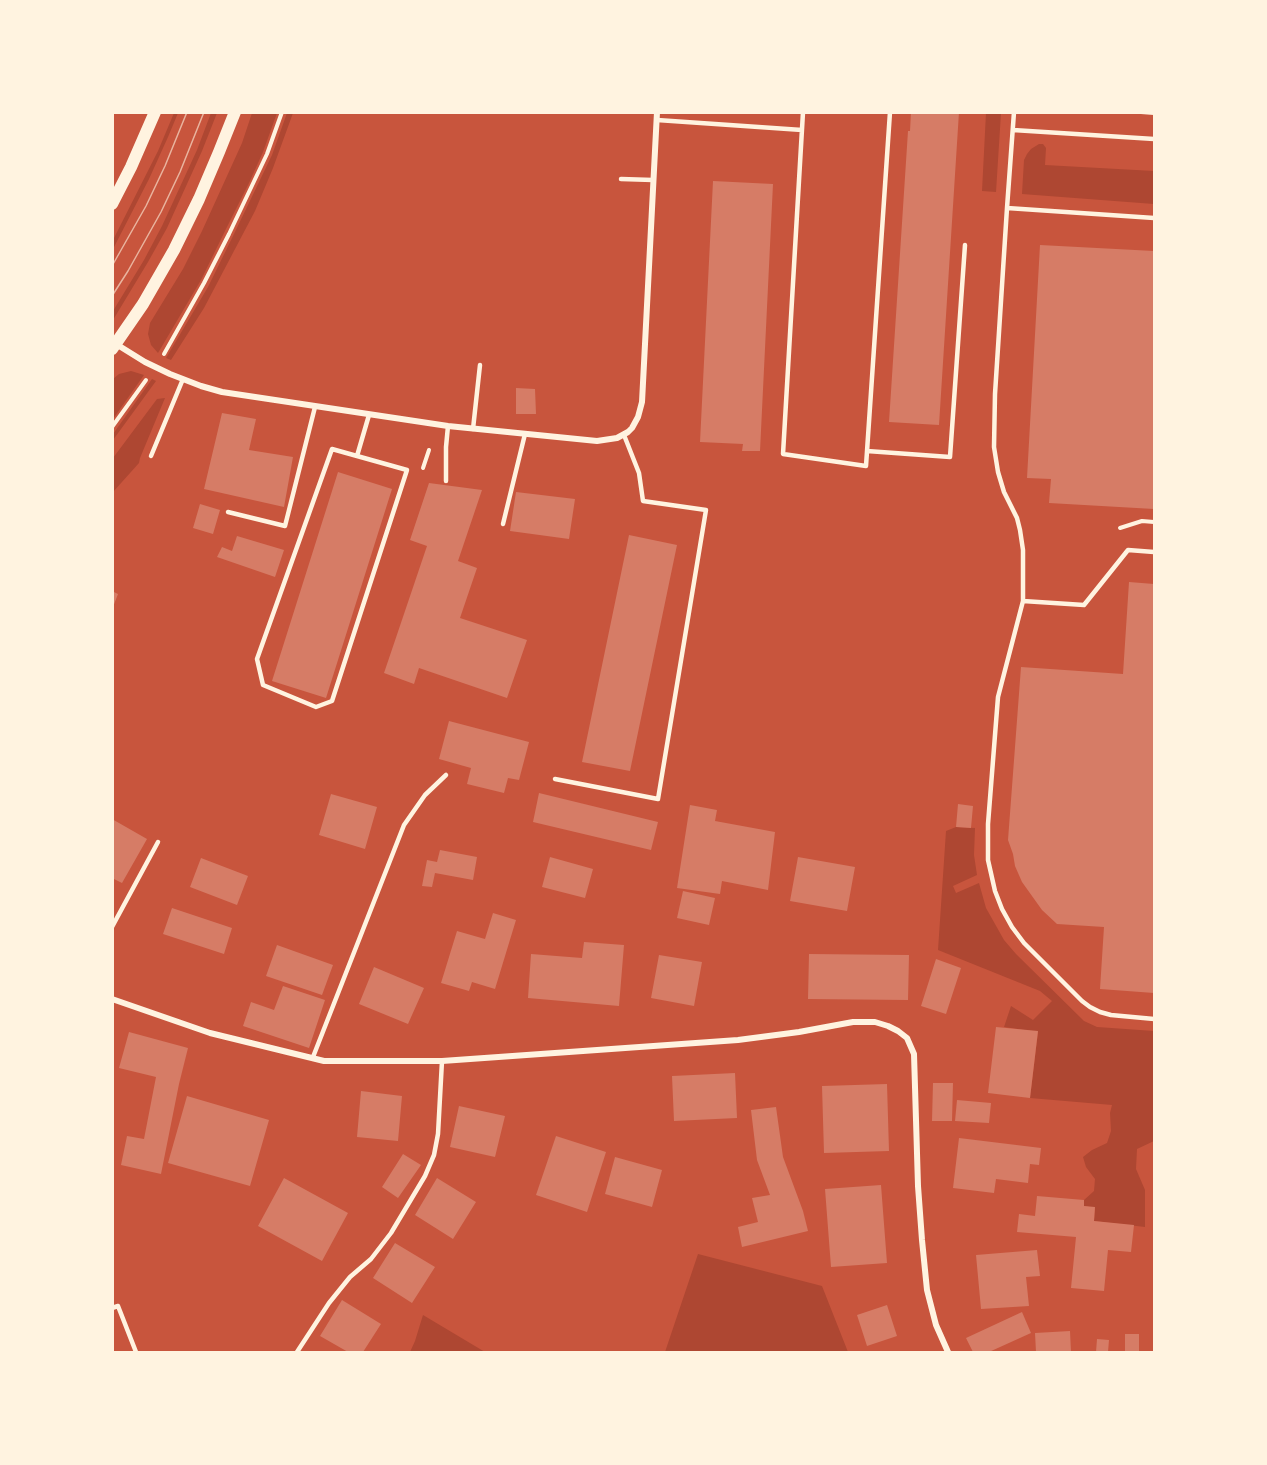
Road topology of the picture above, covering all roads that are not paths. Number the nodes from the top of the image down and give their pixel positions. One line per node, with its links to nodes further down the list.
1 (155, 112): 12 (main road)
2 (235, 112): 16 (main road)
3 (803, 112): 7 (lane)
4 (890, 112): 25 (lane)
5 (1014, 112): 8 (lane)
6 (657, 116): 7 (lane); 11 (street)
7 (802, 130): 25 (lane)
8 (1013, 130): 9 (lane); 13 (lane)
9 (1155, 139)
10 (621, 179): 11 (lane)
11 (653, 180): 24 (street)
12 (112, 204)
13 (1007, 208): 14 (lane); 32 (lane)
14 (1155, 218)
15 (965, 245): 25 (lane)
16 (114, 346): 18 (street)
17 (480, 365): 22 (lane)
18 (183, 380): 19 (street); 26 (lane)
19 (315, 407): 20 (street); 29 (lane)
20 (369, 415): 21 (street); 27 (lane)
21 (448, 426): 22 (street); 28 (lane)
22 (473, 429): 23 (street)
23 (525, 434): 24 (street); 30 (lane)
24 (624, 435): 34 (lane)
25 (867, 452)
26 (151, 456)
27 (357, 456): 27 (lane)
28 (446, 481)
29 (228, 512)
30 (503, 524)
31 (1155, 552): 32 (lane)
32 (1023, 601): 38 (lane)
33 (446, 775): 39 (lane)
34 (555, 779)
35 (158, 842): 36 (lane)
36 (112, 927)
37 (112, 999): 39 (street)
38 (1155, 1019)
39 (313, 1058): 40 (street)
40 (442, 1061): 43 (lane); 44 (street)
41 (112, 1308): 42 (lane)
42 (136, 1353)
43 (297, 1353)
44 (948, 1353)

